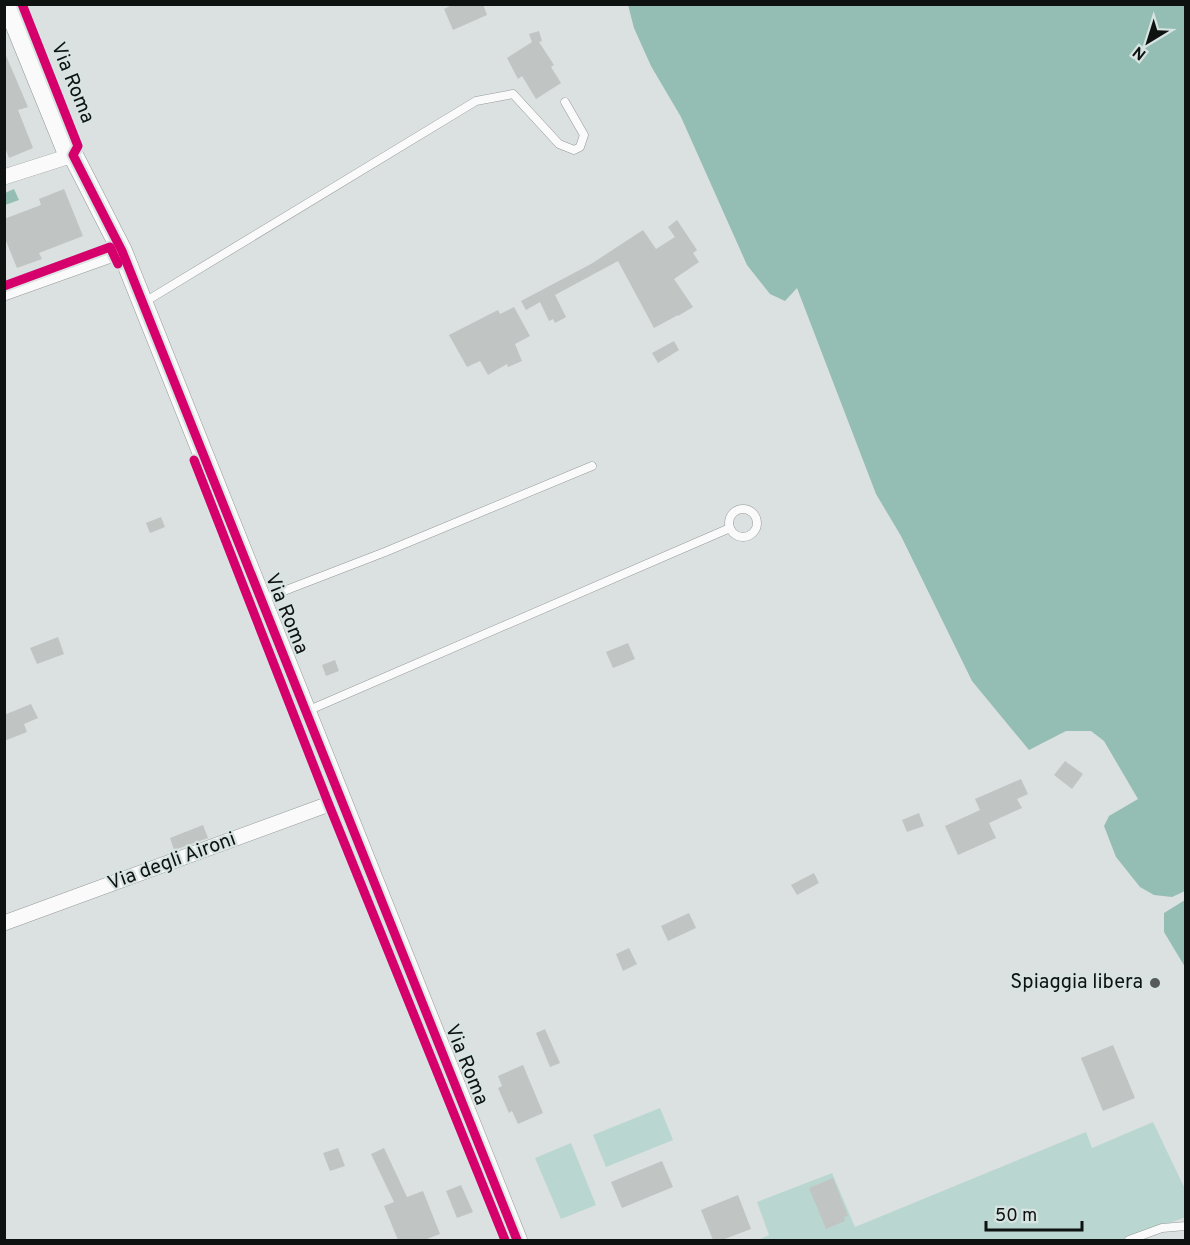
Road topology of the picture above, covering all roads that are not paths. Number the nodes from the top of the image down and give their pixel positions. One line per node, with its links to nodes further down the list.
1 (7, 4): 4 (street, Via Roma)
2 (22, 4): 4 (street, Via Roma)
3 (565, 102): 8 (lane)
4 (73, 155): 5 (street); 6 (street, Via Roma)
5 (4, 177)
6 (122, 251): 7 (street); 8 (street, Via Roma)
7 (4, 293)
8 (143, 303): 11 (street, Via Roma)
9 (592, 466): 11 (lane)
10 (730, 528): 12 (lane)
11 (261, 600): 12 (street, Via Roma)
12 (305, 712): 13 (street, Via Roma)
13 (340, 800): 14 (street, Via degli Aironi); 16 (street, Via Roma)
14 (4, 923)
15 (1185, 1226): 17 (lane)
16 (517, 1240)
17 (1129, 1240)

